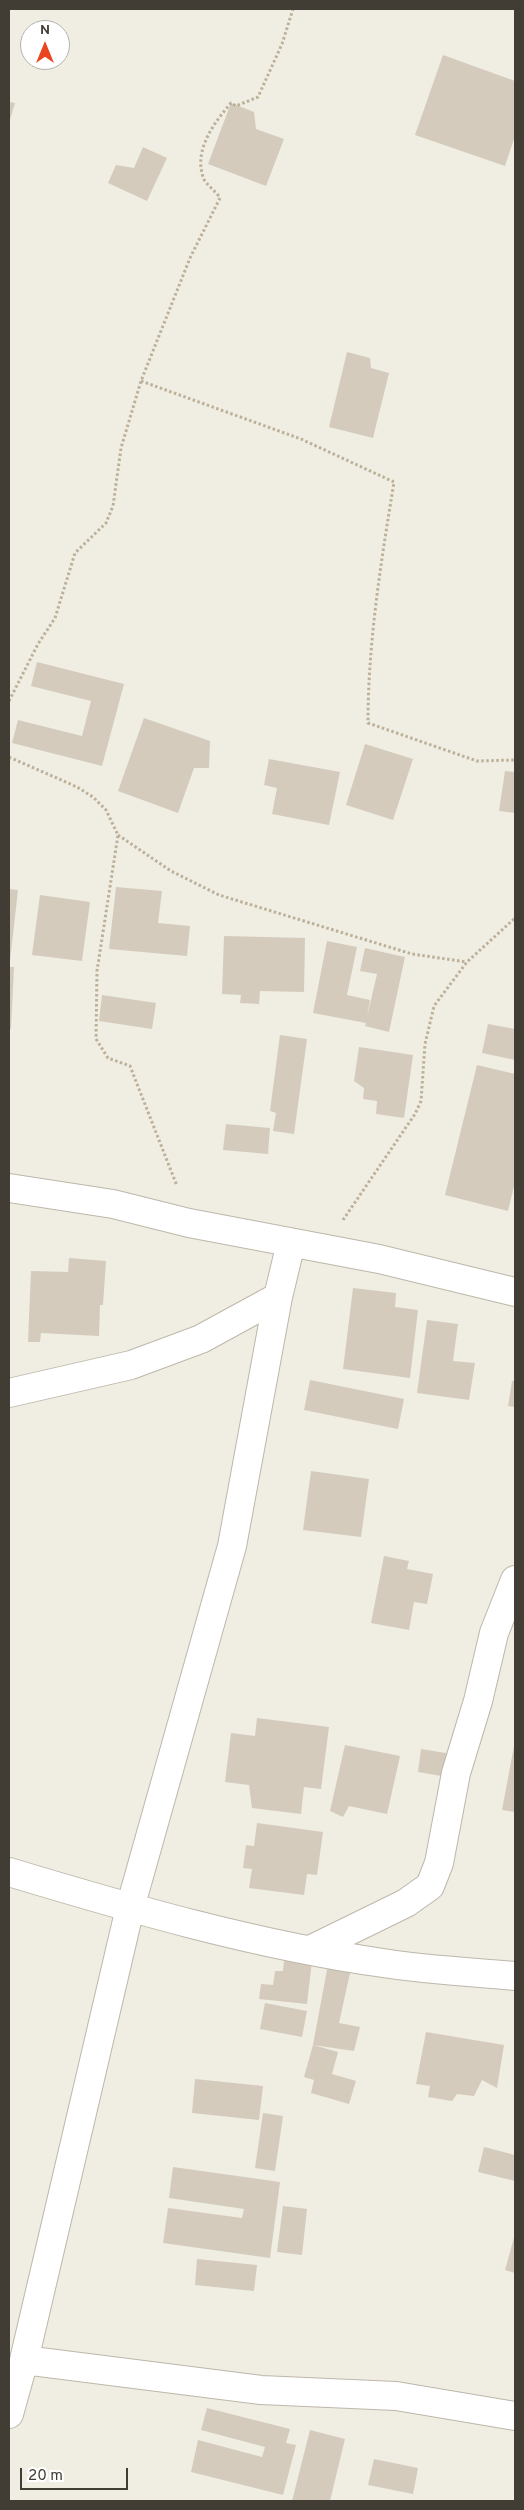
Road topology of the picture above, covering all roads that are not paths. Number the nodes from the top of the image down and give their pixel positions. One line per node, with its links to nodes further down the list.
1 (9, 1188): 2 (street)
2 (291, 1243): 3 (street); 4 (street)
3 (515, 1292)
4 (278, 1297): 5 (street); 8 (street)
5 (9, 1393)
6 (513, 1587): 9 (street)
7 (9, 1872): 8 (street)
8 (130, 1908): 9 (street); 11 (street)
9 (310, 1950): 10 (street)
10 (515, 1976)
11 (24, 2360): 12 (street); 13 (street)
12 (9, 2414)
13 (515, 2416)

